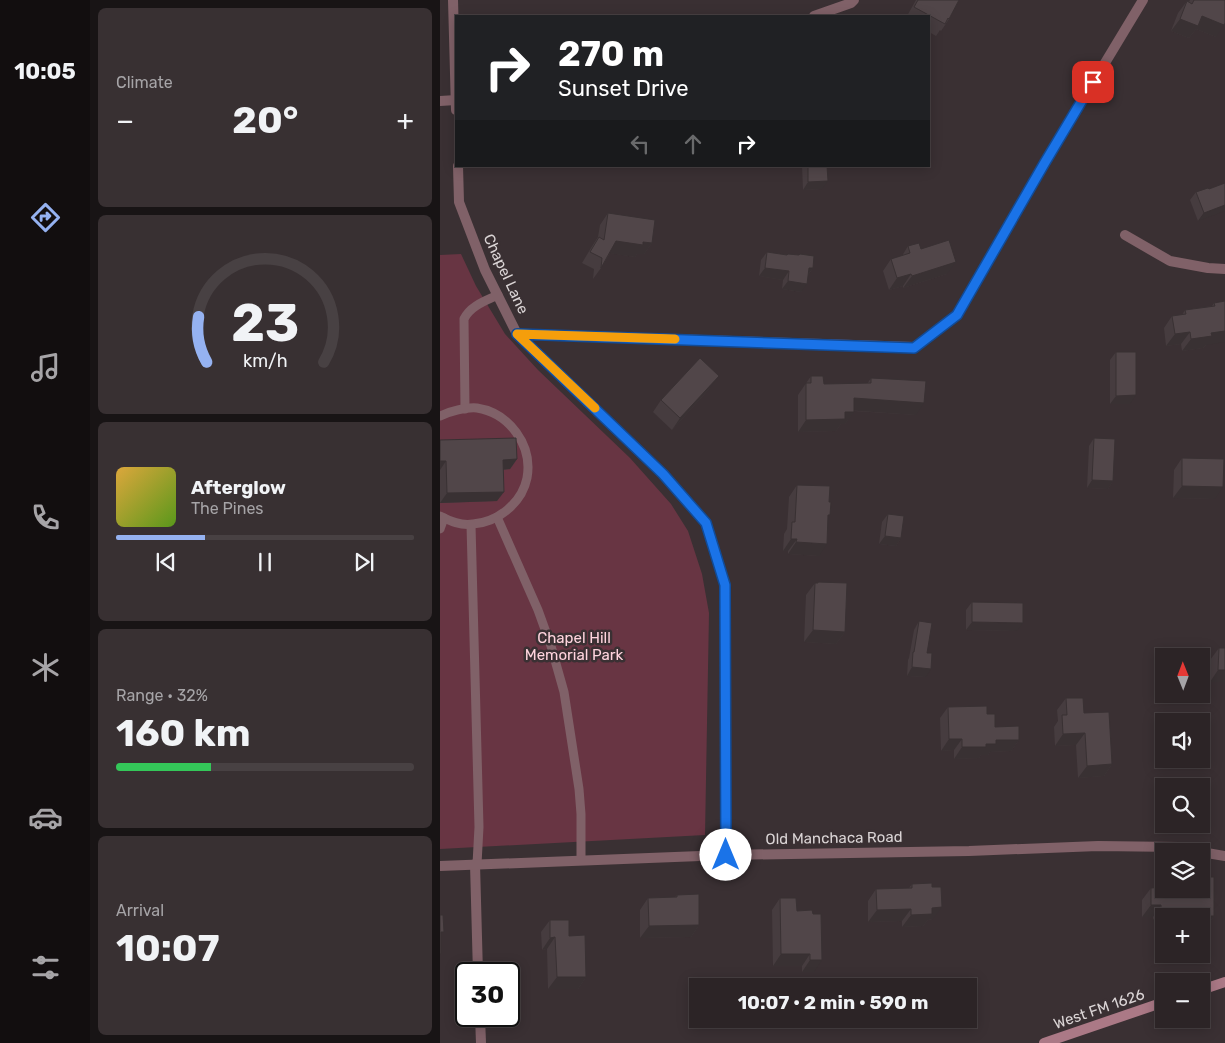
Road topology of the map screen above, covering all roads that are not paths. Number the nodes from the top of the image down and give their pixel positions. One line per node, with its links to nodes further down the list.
1 (453, 0): 5 (street)
2 (854, 0): 4 (street)
3 (1142, 0): 12 (street)
4 (817, 15)
5 (455, 29)
6 (455, 100): 7 (street)
7 (440, 101)
8 (458, 167): 11 (street, Chapel Lane)
9 (1126, 235): 10 (street)
10 (1225, 270)
11 (498, 295): 12 (street, Chapel Lane); 13 (lane)
12 (517, 334): 21 (street, Chapel Lane)
13 (465, 409): 14 (lane); 16 (lane)
14 (440, 416)
15 (442, 517): 17 (lane); 18 (lane)
16 (497, 517): 17 (lane); 23 (lane)
17 (471, 525): 24 (lane)
18 (440, 529)
19 (1155, 847): 21 (street, Old Manchaca Road)
20 (1210, 854): 22 (street, Old Manchaca Road)
21 (726, 855): 23 (street, Old Manchaca Road)
22 (1225, 856)
23 (581, 860): 24 (street, Old Manchaca Road)
24 (476, 864): 25 (street, Old Manchaca Road); 26 (street)
25 (440, 866)
26 (478, 962)
27 (1225, 982): 28 (main road)
28 (1210, 987)
29 (1155, 1005): 32 (main road, West FM 1626)
30 (480, 1027): 31 (street)
31 (481, 1043)
32 (1044, 1043)

